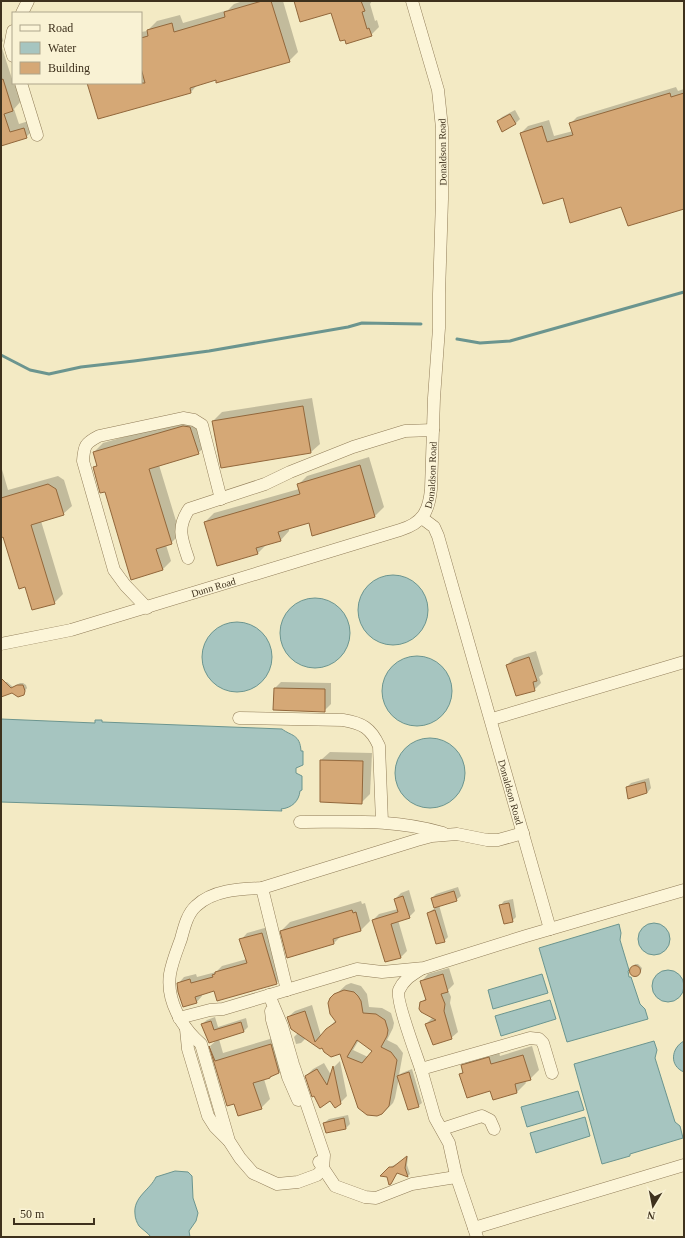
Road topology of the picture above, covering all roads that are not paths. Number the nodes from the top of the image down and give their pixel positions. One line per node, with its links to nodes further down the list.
1 (28, 1): 3 (street)
2 (412, 1): 8 (street, Donaldson Road)
3 (22, 12)
4 (12, 37): 5 (street)
5 (12, 53)
6 (21, 84): 7 (street)
7 (37, 135)
8 (433, 430): 9 (street); 10 (street, Donaldson Road)
9 (221, 498): 11 (street); 12 (street)
10 (422, 518): 12 (street, Dunn Road); 16 (street, Donaldson Road)
11 (188, 558)
12 (147, 608): 13 (street, Dunn Road)
13 (1, 644)
14 (684, 662): 16 (street)
15 (239, 718): 18 (street)
16 (493, 725): 19 (street, Donaldson Road)
17 (300, 822): 18 (street)
18 (382, 822): 20 (street)
19 (523, 833): 20 (street); 23 (street, Donaldson Road)
20 (450, 834): 21 (street)
21 (262, 888): 25 (street); 27 (street)
22 (684, 890): 23 (street)
23 (550, 929): 24 (street)
24 (424, 968): 25 (street); 28 (street)
25 (287, 990): 26 (street)
26 (269, 995): 27 (street); 33 (street)
27 (182, 1023): 33 (street)
28 (421, 1069): 29 (street); 30 (street)
29 (552, 1073)
30 (442, 1129): 31 (street); 34 (street)
31 (494, 1129)
32 (684, 1165): 35 (street)
33 (320, 1172): 34 (street)
34 (456, 1177): 35 (street)
35 (476, 1232)

